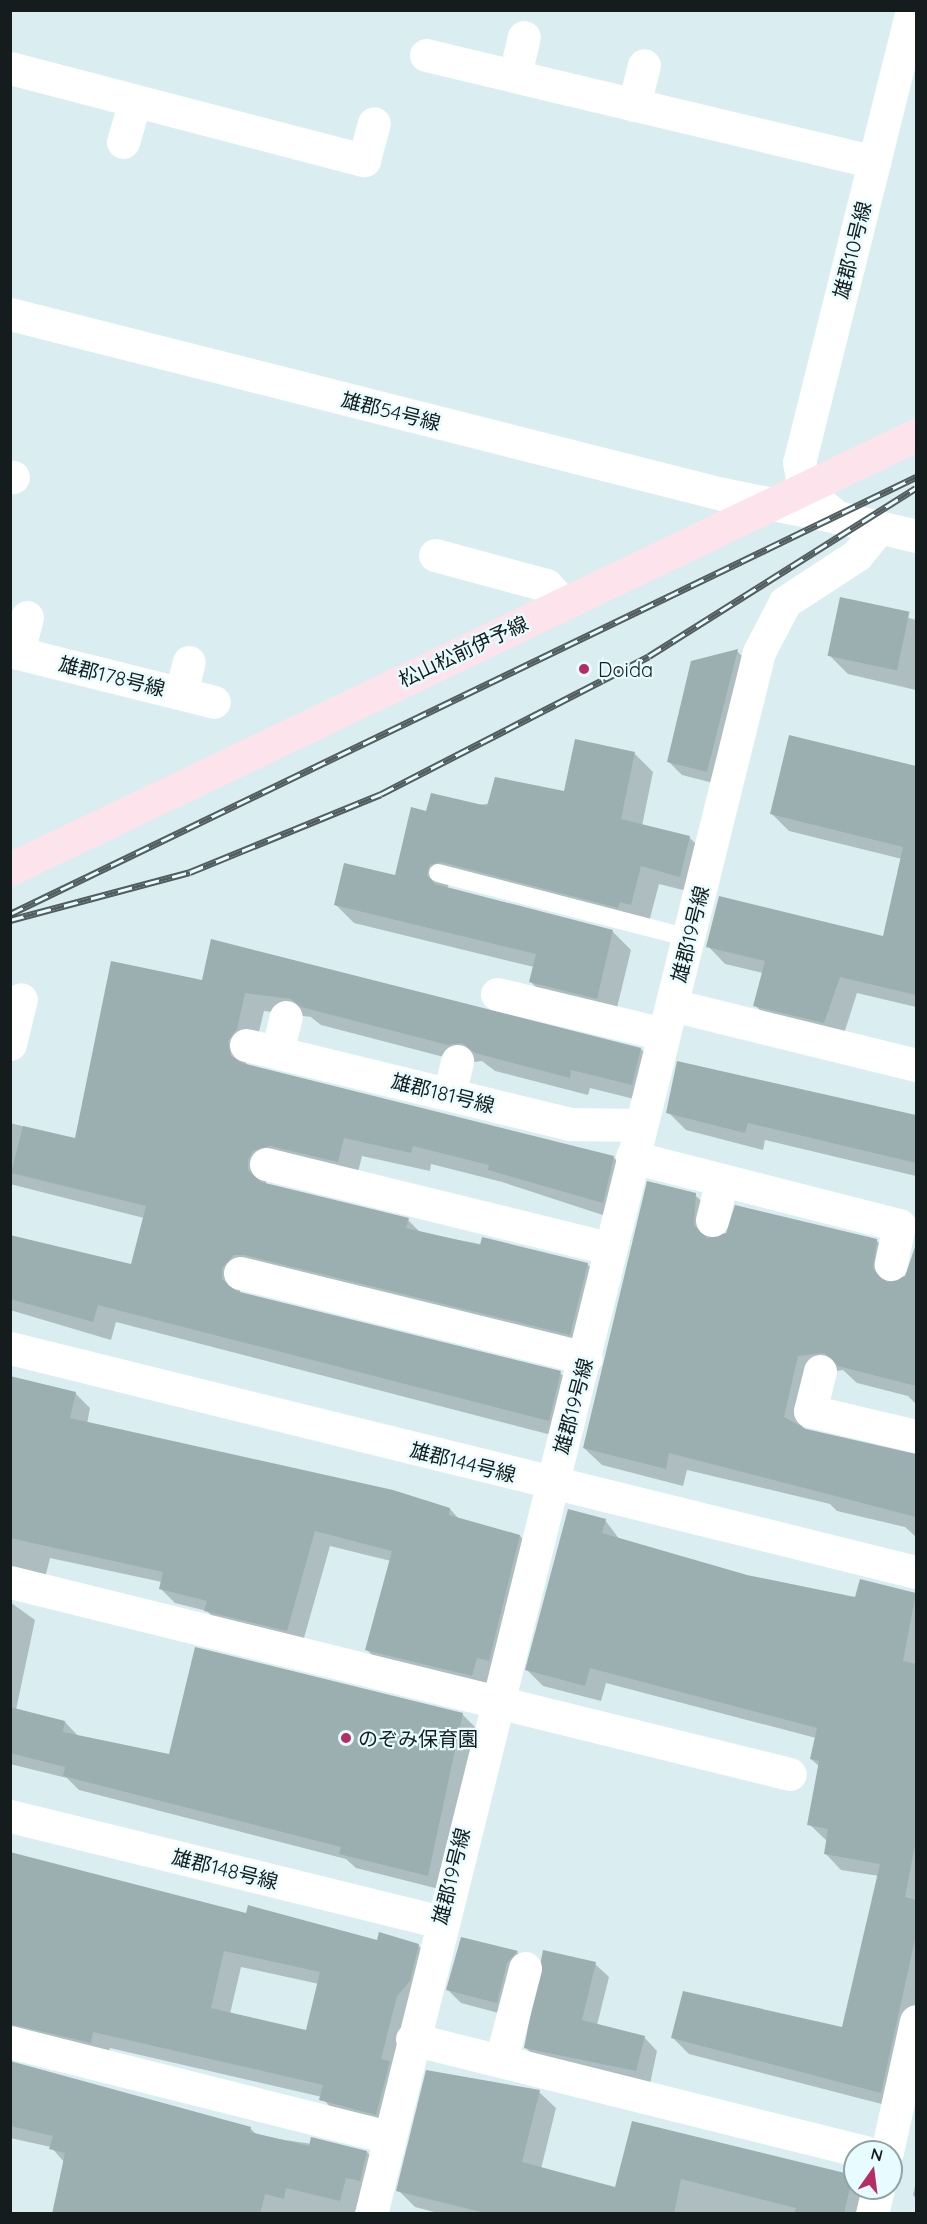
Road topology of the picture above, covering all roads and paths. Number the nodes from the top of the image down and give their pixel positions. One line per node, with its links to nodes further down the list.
1 (912, 10): 11 (street, 雄郡10号線)
2 (524, 38): 6 (street)
3 (426, 55): 6 (street)
4 (644, 65): 8 (street)
5 (10, 68): 7 (street)
6 (515, 75): 8 (street)
7 (135, 100): 9 (street); 10 (street)
8 (634, 105): 11 (street)
9 (374, 123)
10 (123, 142)
11 (874, 162): 14 (street, 雄郡10号線)
12 (10, 314): 15 (street, 雄郡54号線)
13 (916, 435): 14 (main road, 松山松前伊予線)
14 (804, 490): 15 (main road, 松山松前伊予線); 16 (street)
15 (773, 503): 16 (street, 雄郡54号線); 20 (main road, 松山松前伊予線)
16 (837, 517): 17 (street, 雄郡54号線)
17 (880, 527): 18 (street, 雄郡54号線); 26 (street, 雄郡19号線)
18 (916, 536)
19 (435, 555): 20 (street)
20 (563, 603): 24 (main road, 松山松前伊予線)
21 (27, 617): 22 (street)
22 (14, 652): 23 (street, 雄郡178号線)
23 (214, 702)
24 (10, 869)
25 (438, 873): 26 (lane)
26 (689, 938): 30 (street, 雄郡19号線)
27 (497, 993): 30 (street)
28 (21, 999): 31 (street)
29 (286, 1017): 34 (street, 雄郡181号線)
30 (668, 1020): 33 (street); 35 (street, 雄郡19号線)
31 (10, 1044)
32 (458, 1061): 34 (street)
33 (916, 1065)
34 (449, 1094): 35 (street, 雄郡181号線)
35 (640, 1125): 36 (street, 雄郡19号線)
36 (632, 1157): 38 (street); 40 (street, 雄郡19号線)
37 (266, 1164): 40 (street)
38 (722, 1180): 39 (street); 41 (street)
39 (712, 1220)
40 (611, 1249): 44 (street, 雄郡19号線)
41 (891, 1264)
42 (240, 1272): 44 (street)
43 (10, 1348): 47 (street, 雄郡144号線)
44 (586, 1358): 47 (street, 雄郡19号線)
45 (820, 1371): 46 (street)
46 (916, 1436)
47 (551, 1484): 48 (street, 雄郡144号線); 50 (street, 雄郡19号線)
48 (916, 1572)
49 (10, 1582): 50 (street)
50 (495, 1701): 51 (street); 53 (street, 雄郡19号線)
51 (790, 1774)
52 (10, 1816): 53 (street, 雄郡148号線)
53 (440, 1922): 56 (street, 雄郡19号線)
54 (525, 1968): 58 (street)
55 (916, 2021): 60 (street)
56 (412, 2039): 58 (street); 59 (street, 雄郡19号線)
57 (10, 2042): 59 (street)
58 (501, 2061): 61 (street)
59 (389, 2137): 62 (street, 雄郡19号線)
60 (890, 2140)
61 (843, 2146)
62 (371, 2214)

